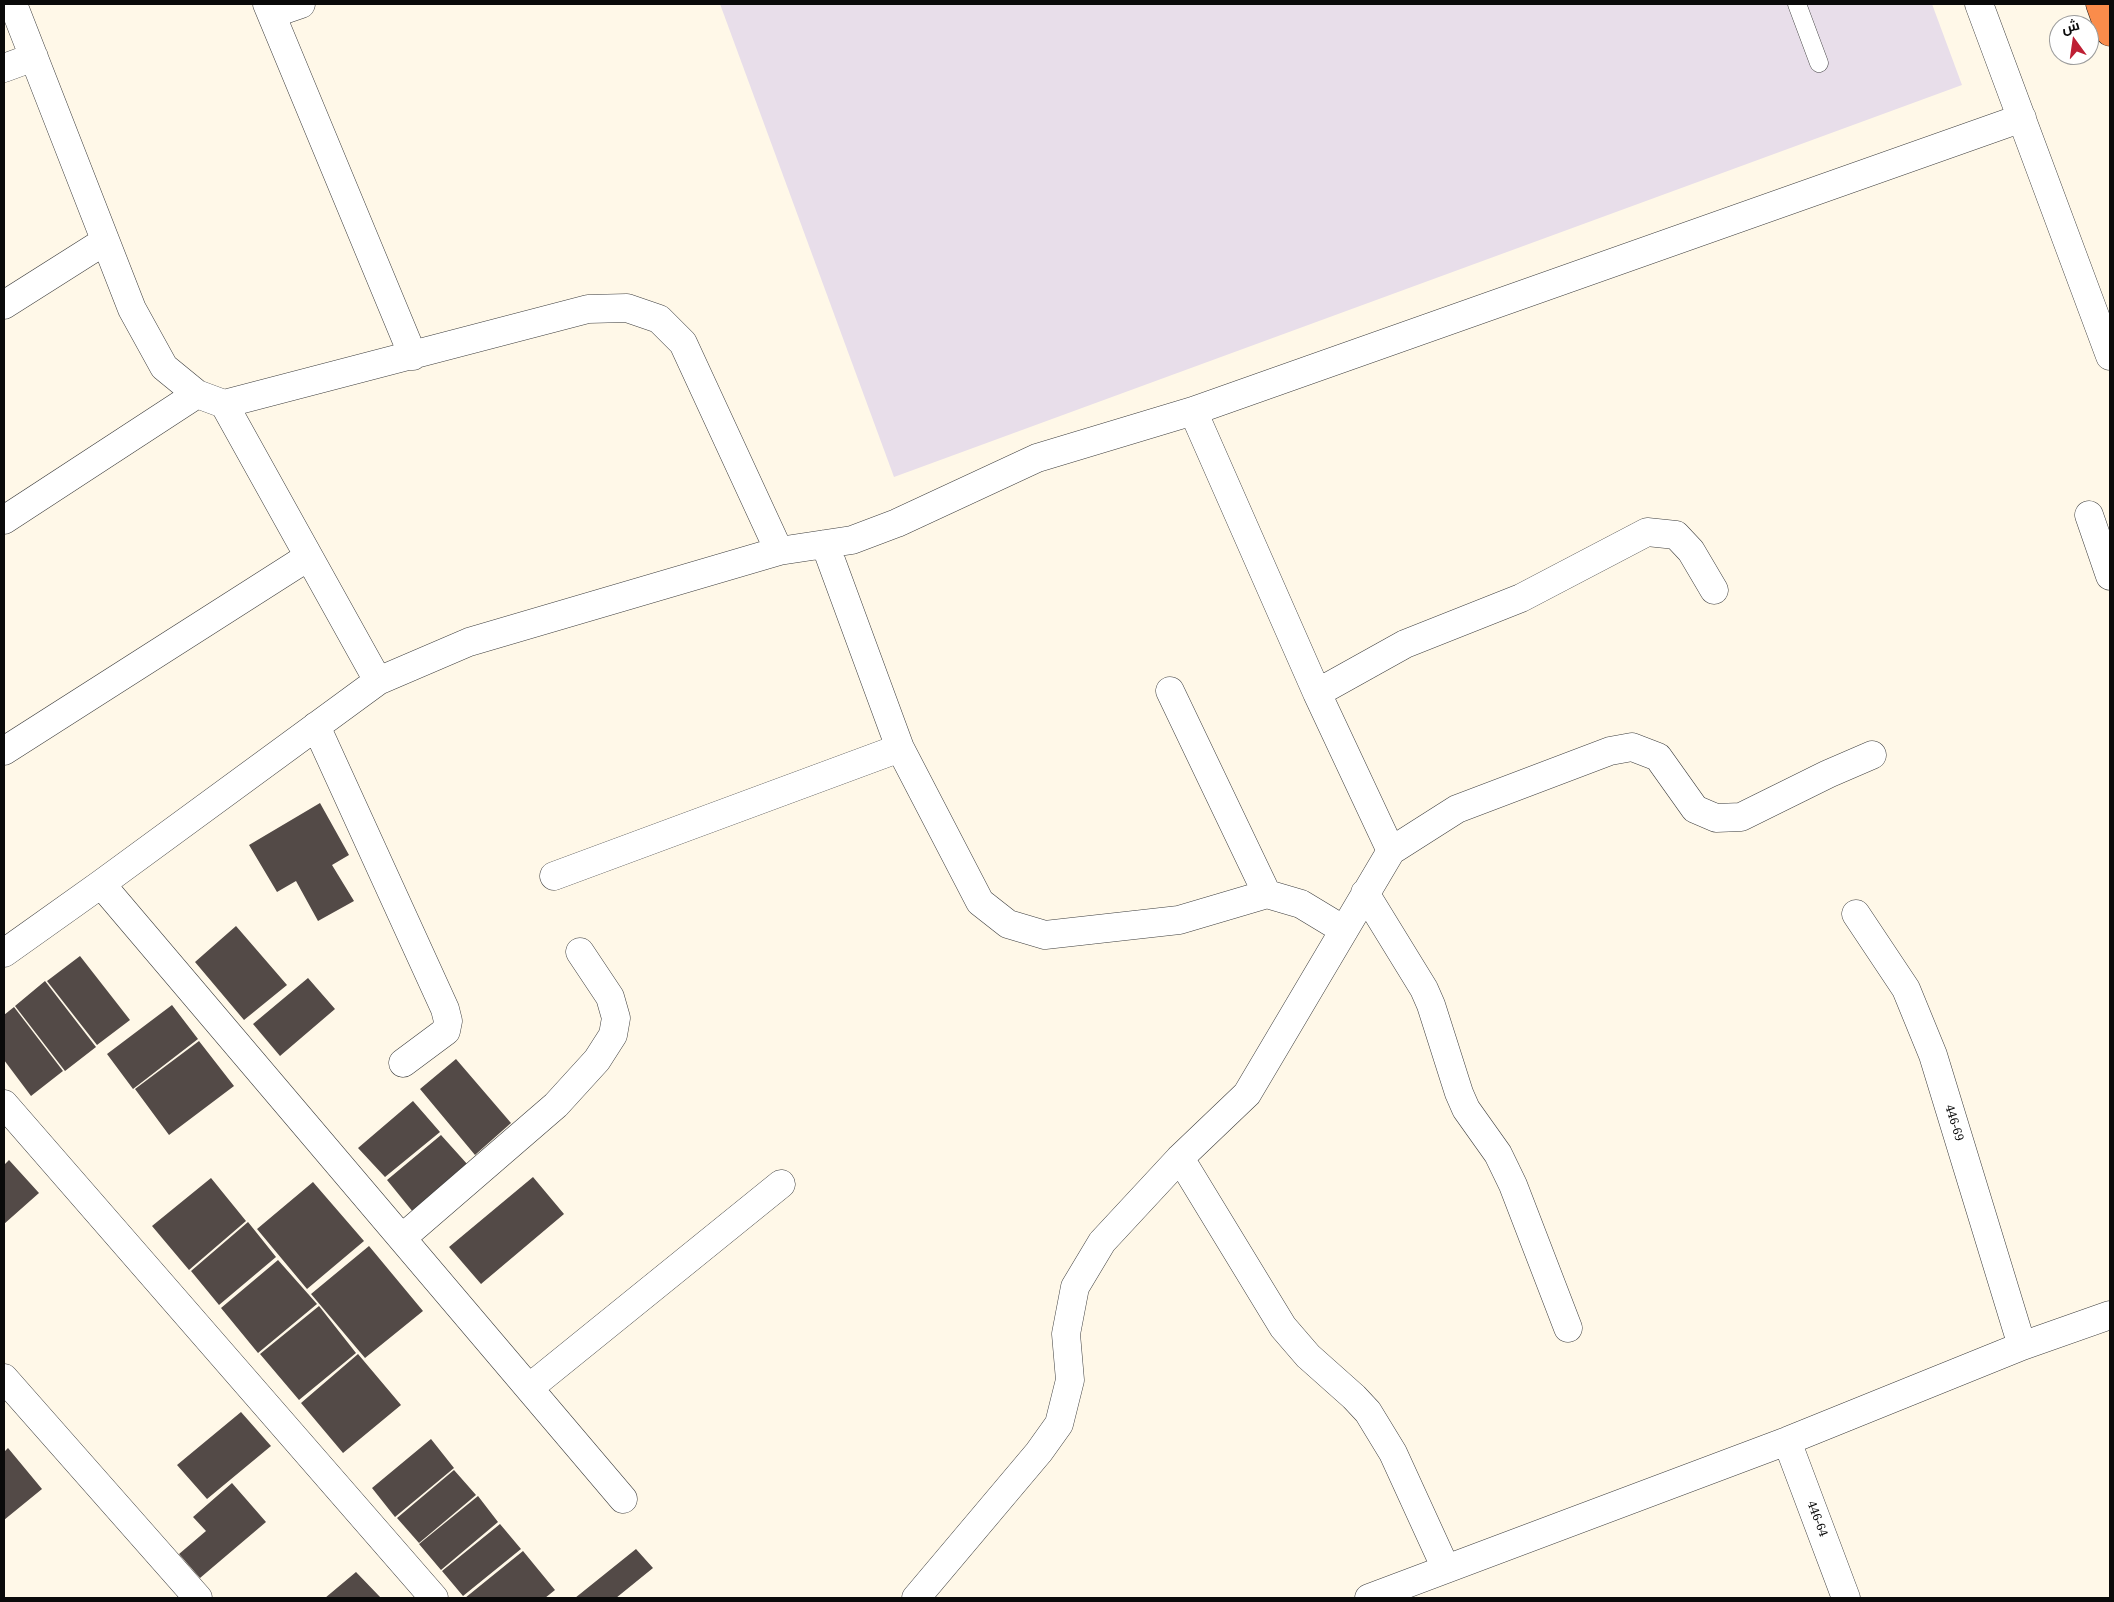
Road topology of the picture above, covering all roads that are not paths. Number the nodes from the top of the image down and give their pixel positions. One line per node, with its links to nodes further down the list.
1 (13, 4): 8 (street)
2 (301, 4): 6 (street)
3 (1797, 4): 9 (lane)
4 (1979, 4): 11 (street)
5 (2100, 4): 7 (highway)
6 (269, 9): 14 (street)
7 (2110, 32)
8 (34, 57): 10 (street); 12 (street)
9 (1819, 63)
10 (4, 68)
11 (2022, 118): 15 (street); 18 (street)
12 (105, 241): 13 (street); 16 (street)
13 (4, 305)
14 (413, 356): 17 (street); 22 (street)
15 (2110, 356)
16 (197, 394): 17 (street); 20 (street)
17 (224, 404): 23 (street)
18 (1193, 411): 21 (street); 28 (street)
19 (2089, 515): 24 (street)
20 (4, 520)
21 (825, 544): 22 (street); 30 (street)
22 (779, 551): 26 (street)
23 (308, 557): 26 (street); 31 (street)
24 (2110, 576)
25 (1714, 590): 28 (street)
26 (378, 681): 29 (street)
27 (1170, 692): 37 (street)
28 (1317, 693): 33 (street)
29 (316, 726): 35 (street); 42 (street)
30 (900, 748): 34 (street); 37 (street)
31 (4, 751)
32 (1872, 755): 33 (street)
33 (1391, 851): 36 (street)
34 (554, 876)
35 (101, 884): 40 (street); 46 (street)
36 (1365, 893): 39 (street); 48 (street)
37 (1267, 894): 39 (street)
38 (1856, 914): 49 (street, 446-69)
39 (1344, 930): 44 (street)
40 (7, 944)
41 (580, 952): 46 (street)
42 (402, 1063)
43 (4, 1104): 56 (street)
44 (1180, 1158): 54 (street); 57 (street)
45 (781, 1184): 51 (street)
46 (402, 1238): 51 (street)
47 (2110, 1315): 49 (street)
48 (1568, 1328)
49 (2022, 1346): 52 (street)
50 (4, 1378): 55 (street)
51 (529, 1388): 53 (street)
52 (1787, 1441): 54 (street); 59 (street, 446-64)
53 (623, 1498)
54 (1446, 1569): 58 (street)
55 (198, 1598)
56 (434, 1598)
57 (916, 1598)
58 (1370, 1598)
59 (1846, 1598)

